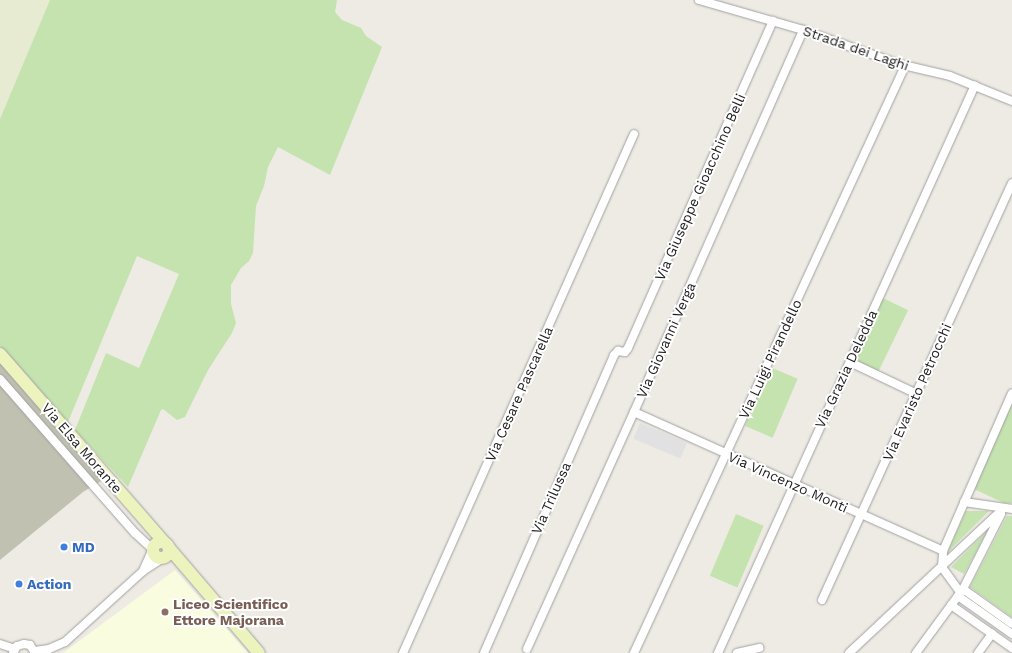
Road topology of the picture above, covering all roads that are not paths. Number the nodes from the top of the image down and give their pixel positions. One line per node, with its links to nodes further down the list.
1 (699, 0): 2 (street, Strada dei Laghi)
2 (773, 21): 3 (street, Strada dei Laghi); 9 (street, Via Giuseppe Gioacchino Belli)
3 (803, 30): 4 (street, Strada dei Laghi); 15 (street, Via Giovanni Verga)
4 (905, 66): 5 (street, Strada dei Laghi); 16 (street, Via Luigi Pirandello)
5 (975, 85): 6 (street, Strada dei Laghi); 11 (street, Via Grazia Deledda)
6 (1012, 102)
7 (634, 134): 39 (street, Via Cesare Pascarella)
8 (1012, 182): 14 (street, Via Evaristo Petrocchi)
9 (625, 352): 40 (street, Via Trilussa)
10 (0, 354): 22 (street, Via Elsa Morante)
11 (850, 362): 14 (street); 17 (street, Via Grazia Deledda)
12 (0, 379): 21 (street)
13 (1012, 393): 18 (street)
14 (916, 394): 20 (street, Via Evaristo Petrocchi)
15 (634, 412): 16 (street, Via Vincenzo Monti); 35 (street, Via Giovanni Verga)
16 (726, 454): 17 (street, Via Vincenzo Monti); 41 (street, Via Luigi Pirandello)
17 (793, 485): 20 (street, Via Vincenzo Monti); 42 (street, Via Grazia Deledda)
18 (964, 502): 19 (street); 23 (street)
19 (1008, 509): 24 (street); 26 (street)
20 (861, 514): 23 (street, Via Vincenzo Monti); 27 (street, Via Evaristo Petrocchi)
21 (152, 550): 22 (street); 25 (street)
22 (166, 550): 25 (street); 38 (street, Via Elsa Morante)
23 (943, 551): 24 (street)
24 (942, 567): 26 (street); 44 (street)
25 (143, 571): 37 (street)
26 (960, 592): 28 (street); 29 (street); 31 (street)
27 (822, 600)
28 (951, 605): 30 (street); 45 (street)
29 (1012, 624)
30 (992, 634): 34 (street); 46 (street)
31 (1012, 634)
32 (0, 644): 36 (street)
33 (759, 648): 43 (street)
34 (1012, 648)
35 (527, 649)
36 (14, 651): 37 (street)
37 (35, 652)
38 (260, 653)
39 (403, 653)
40 (484, 653)
41 (634, 653)
42 (718, 653)
43 (737, 653)
44 (849, 653)
45 (916, 653)
46 (978, 653)

